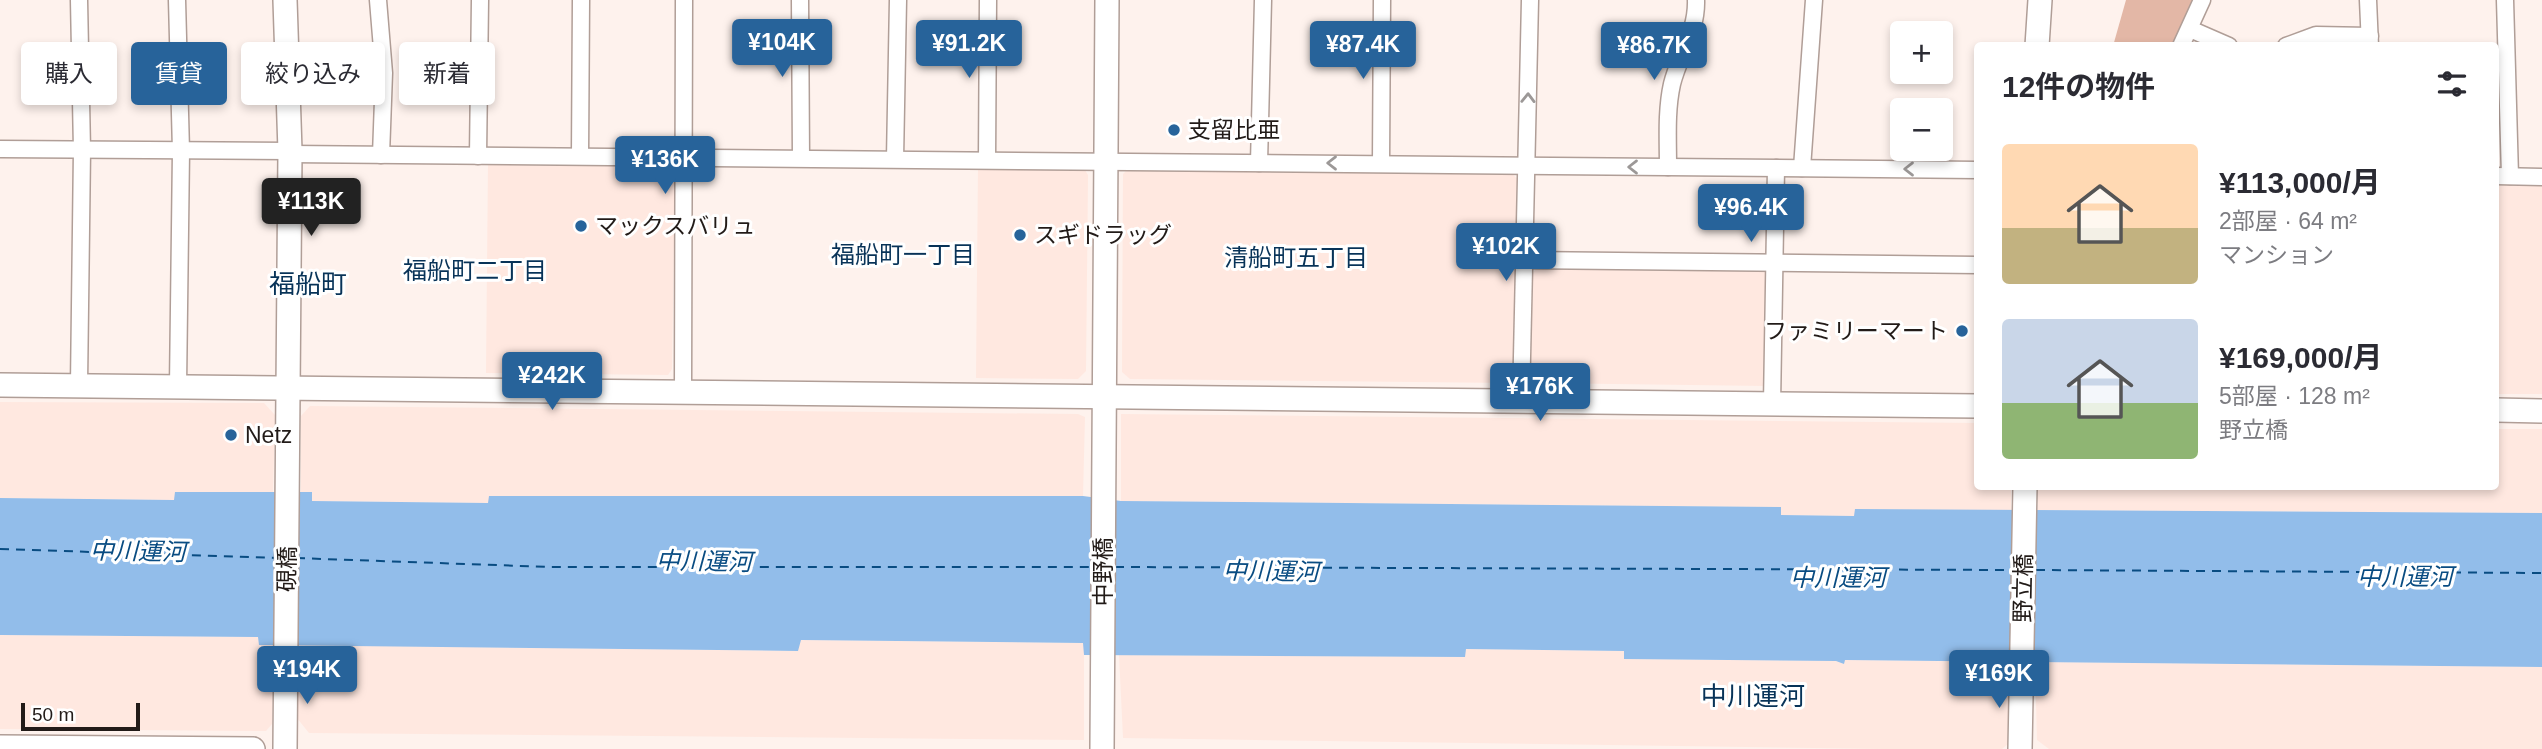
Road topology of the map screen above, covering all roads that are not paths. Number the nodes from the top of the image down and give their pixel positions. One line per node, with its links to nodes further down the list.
1 (79, 0): 28 (street)
2 (177, 0): 29 (street)
3 (285, 0): 30 (street, 硯橋)
4 (378, 0): 31 (street)
5 (480, 0): 32 (street)
6 (581, 0): 33 (street)
7 (684, 0): 34 (street)
8 (800, 0): 35 (street)
9 (898, 0): 36 (street)
10 (988, 0): 37 (street)
11 (1107, 0): 38 (street, 中野橋)
12 (1263, 0): 39 (street)
13 (1382, 0): 40 (street)
14 (1530, 0): 41 (street, one-way to 14)
15 (1696, 0): 42 (street)
16 (1814, 0): 44 (street)
17 (2040, 0): 23 (street)
18 (2202, 0): 21 (street)
19 (2368, 0): 22 (street)
20 (2505, 0): 46 (street)
21 (2190, 29): 24 (street); 25 (street)
22 (2370, 41): 26 (street)
23 (2037, 42)
24 (2183, 42)
25 (2220, 42)
26 (2298, 42)
27 (0, 149): 28 (street)
28 (82, 150): 29 (street); 52 (street)
29 (181, 151): 30 (street); 53 (street)
30 (290, 153): 31 (street); 54 (street, 硯橋)
31 (381, 155): 32 (street)
32 (478, 156): 33 (street)
33 (580, 156): 34 (street)
34 (683, 157): 35 (street); 55 (street)
35 (800, 158): 36 (street)
36 (895, 159): 37 (street)
37 (987, 160): 38 (street)
38 (1106, 161): 39 (street); 56 (street, 中野橋)
39 (1259, 163): 40 (street, one-way to 39)
40 (1381, 163): 41 (street)
41 (1527, 166): 42 (street, one-way to 41); 48 (street)
42 (1668, 167): 43 (street)
43 (1776, 168): 44 (street); 49 (street)
44 (1802, 168): 45 (street, one-way to 44)
45 (1974, 170)
46 (2503, 176): 47 (street)
47 (2542, 177)
48 (1525, 260): 49 (street); 57 (street)
49 (1774, 262): 50 (street); 58 (street)
50 (1974, 265)
51 (0, 385): 52 (street)
52 (79, 386): 53 (street)
53 (178, 386): 54 (street)
54 (288, 387): 55 (street); 67 (street, 硯橋)
55 (682, 392): 56 (street)
56 (1103, 397): 57 (street); 68 (street, 中野橋)
57 (1521, 401): 58 (street)
58 (1772, 404): 59 (street)
59 (1974, 405)
60 (2499, 411): 61 (street)
61 (2542, 411)
62 (2024, 496): 69 (street, 野立橋)
63 (0, 747): 64 (street)
64 (34, 748): 65 (street)
65 (153, 748): 66 (street)
66 (253, 749)
67 (285, 749)
68 (1101, 749)
69 (2020, 749)

